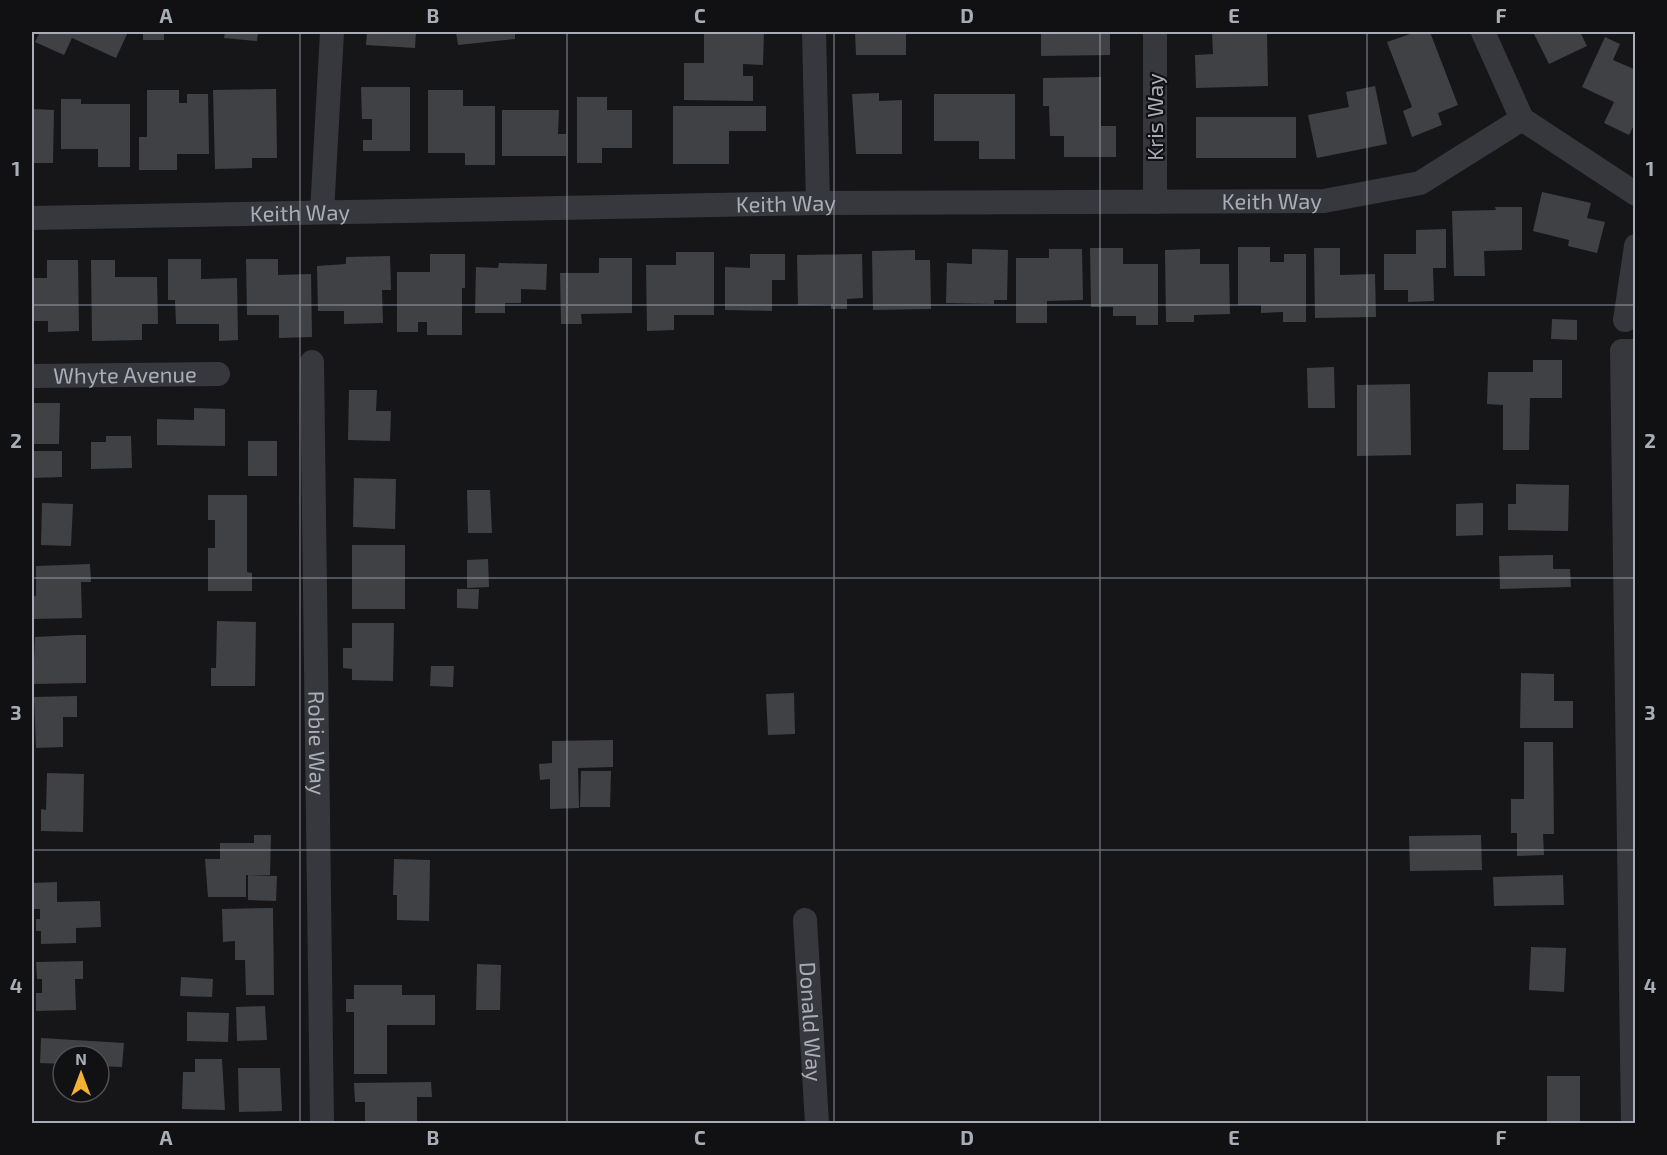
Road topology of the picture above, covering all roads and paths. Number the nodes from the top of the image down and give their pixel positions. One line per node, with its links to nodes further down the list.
1 (332, 32): 9 (street)
2 (814, 32): 8 (street)
3 (1155, 32): 7 (street, Kris Way)
4 (1483, 32): 5 (street)
5 (1522, 119): 6 (street); 7 (street, Keith Way)
6 (1635, 194)
7 (1155, 202): 8 (street, Keith Way)
8 (818, 203): 9 (street, Keith Way)
9 (322, 212): 10 (street, Keith Way)
10 (32, 218)
11 (1635, 246): 12 (street)
12 (1625, 320)
13 (1629, 351): 20 (street)
14 (312, 362): 18 (street, Robie Way)
15 (218, 374): 16 (street, Whyte Avenue)
16 (32, 376)
17 (805, 920): 19 (street, Donald Way)
18 (322, 1124)
19 (817, 1124)
20 (1633, 1124)

